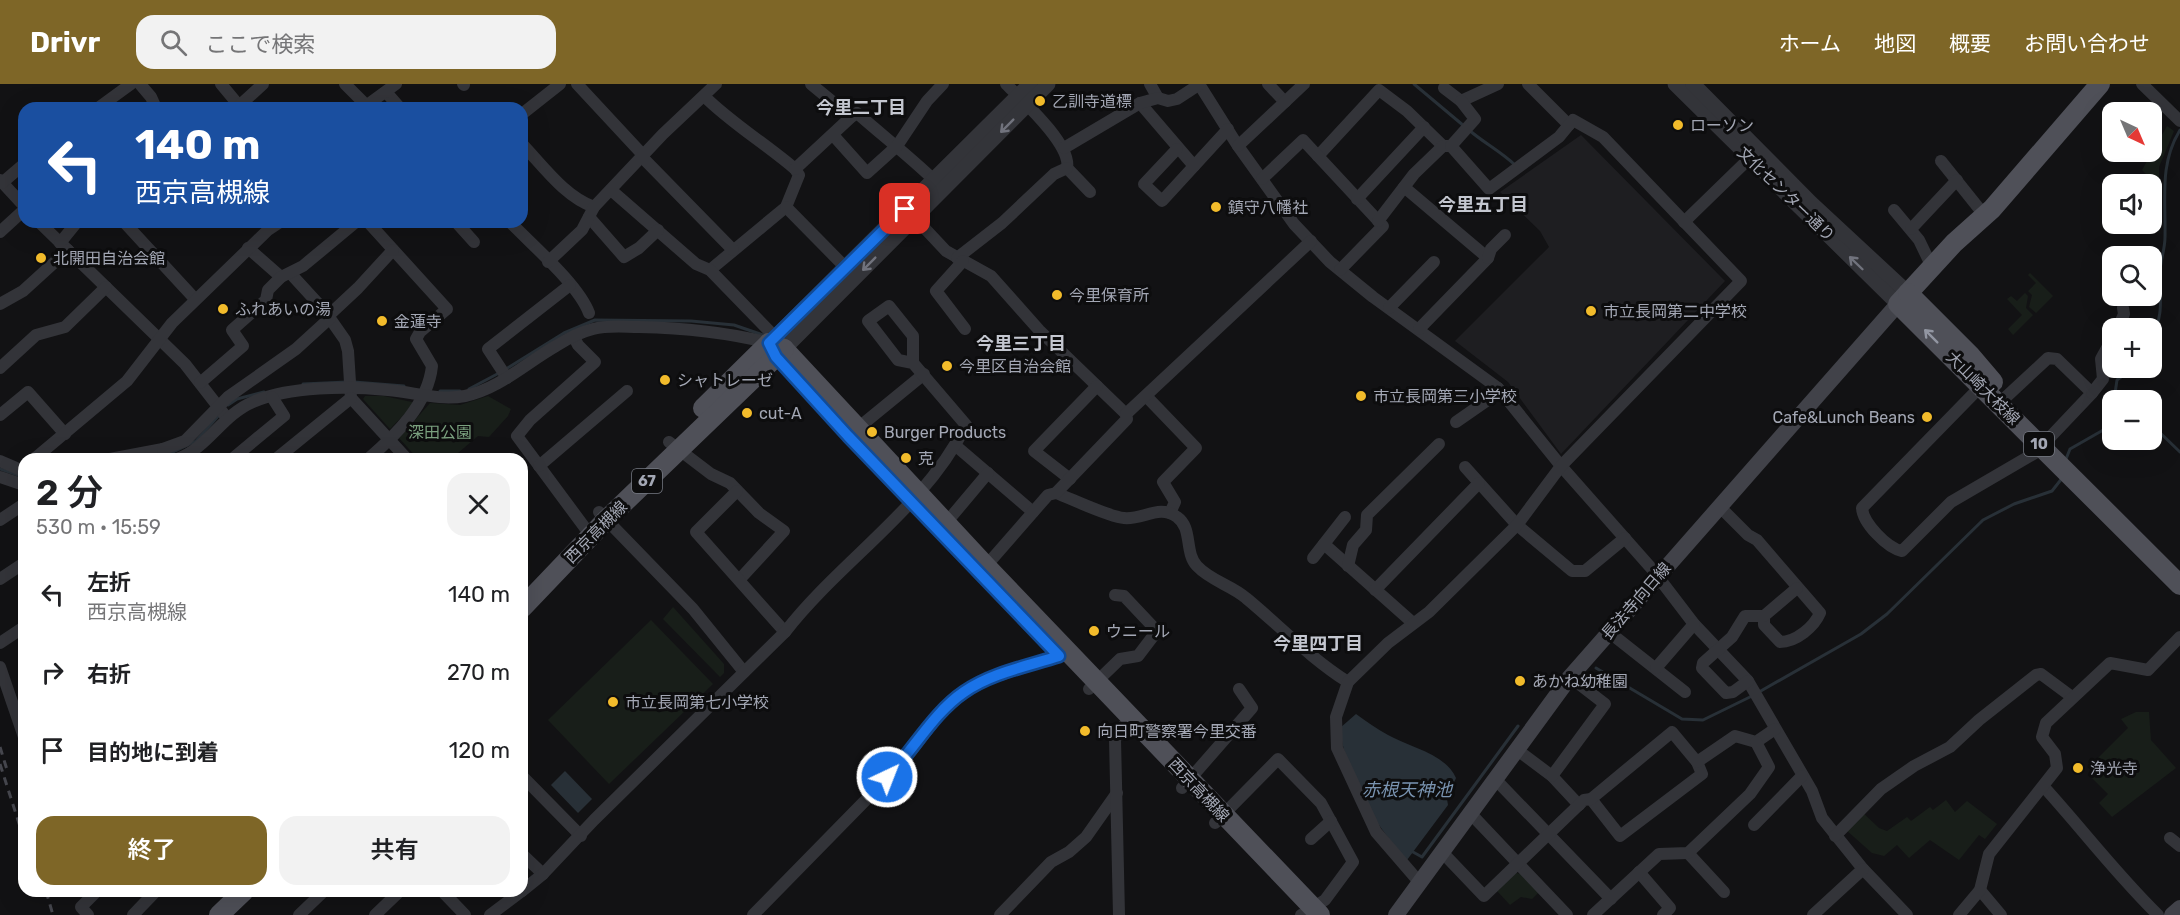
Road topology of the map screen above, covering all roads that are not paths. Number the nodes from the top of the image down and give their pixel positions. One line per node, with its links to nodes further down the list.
1 (130, 84): 30 (street)
2 (140, 84): 31 (street)
3 (221, 84): 32 (street)
4 (263, 84): 33 (street)
5 (345, 84): 34 (street)
6 (560, 84): 39 (street)
7 (577, 84): 53 (street)
8 (716, 84): 26 (street)
9 (812, 84): 40 (street)
10 (943, 84): 46 (street)
11 (1006, 84): 28 (street)
12 (1030, 84): 28 (street)
13 (1048, 84): 28 (street)
14 (1150, 84): 27 (street)
15 (1200, 84): 27 (street); 44 (street)
16 (1268, 84): 37 (street)
17 (1304, 84): 37 (street)
18 (1498, 84): 29 (street)
19 (1528, 84): 42 (street)
20 (1675, 84): 52 (street, 文化センター通り)
21 (1693, 84): 52 (street, 文化センター通り)
22 (2100, 84): 73 (main road)
23 (2142, 84): 41 (street)
24 (391, 88): 35 (street); 36 (street)
25 (1444, 88): 29 (street)
26 (704, 96): 53 (street); 59 (street)
27 (1158, 98): 38 (street)
28 (1022, 100): 49 (street); 61 (street); 74 (street, one-way to 74)
29 (1461, 101): 48 (street)
30 (106, 102)
31 (154, 102)
32 (236, 102)
33 (245, 102)
34 (361, 102)
35 (372, 102)
36 (397, 102)
37 (1285, 102): 47 (street)
38 (1140, 103): 49 (street); 50 (street)
39 (528, 109)
40 (851, 117): 45 (street); 46 (street)
41 (2180, 121)
42 (1569, 125): 48 (street); 76 (street)
43 (1424, 127): 48 (street); 54 (street); 67 (street)
44 (1228, 129): 47 (street); 56 (street)
45 (833, 135): 46 (street); 59 (street)
46 (897, 146): 61 (street)
47 (1238, 146): 60 (street)
48 (1447, 146): 64 (street)
49 (1064, 148): 58 (street)
50 (1177, 149): 56 (street); 56 (street)
51 (528, 150): 71 (street)
52 (1754, 154): 76 (street); 106 (street, 文化センター通り)
53 (642, 156): 65 (street); 94 (street)
54 (1318, 156): 60 (street); 67 (street)
55 (1941, 161): 62 (street)
56 (1194, 166)
57 (18, 168): 63 (street)
58 (1067, 168): 66 (street); 96 (street)
59 (795, 169): 69 (street)
60 (1262, 179): 89 (street)
61 (934, 180): 100 (street)
62 (1957, 180): 73 (street); 85 (street)
63 (1, 181): 68 (street)
64 (1404, 187): 75 (street); 95 (street)
65 (611, 190): 71 (street); 86 (street)
66 (1090, 192)
67 (1357, 199): 75 (street)
68 (18, 201)
69 (786, 207): 94 (street); 100 (street)
70 (1894, 210): 85 (street)
71 (592, 212): 86 (street); 97 (street)
72 (18, 214): 87 (street)
73 (1985, 216): 99 (main road)
74 (915, 218): 96 (street); 118 (street, one-way to 118)
75 (1378, 221): 102 (street)
76 (1684, 222): 155 (street)
77 (45, 228): 91 (street)
78 (74, 228): 91 (street)
79 (130, 228): 107 (street)
80 (273, 228): 92 (street)
81 (348, 228): 103 (street)
82 (373, 228): 93 (street)
83 (461, 228): 90 (street)
84 (516, 228): 97 (street)
85 (1911, 229): 99 (street)
86 (658, 230): 101 (street)
87 (0, 232)
88 (1505, 235): 95 (street)
89 (1311, 241): 102 (street); 132 (street)
90 (474, 242)
91 (64, 246): 105 (street); 108 (street)
92 (248, 248): 103 (street); 107 (street)
93 (393, 250): 112 (street); 130 (street)
94 (733, 250): 101 (street)
95 (1488, 258): 115 (street)
96 (960, 259): 114 (street); 126 (street)
97 (548, 262): 104 (street)
98 (1434, 262): 109 (street)
99 (1932, 267): 106 (main road)
100 (846, 268): 118 (street)
101 (710, 270): 118 (street)
102 (1340, 270): 109 (street)
103 (286, 276): 112 (street); 125 (street)
104 (570, 285): 111 (street); 122 (street)
105 (106, 287): 117 (street); 120 (street)
106 (1903, 298): 124 (main road, 大山崎大枝線 / 10); 166 (main road, 長法寺向日線)
107 (195, 299): 117 (street)
108 (0, 304)
109 (1389, 308): 115 (street)
110 (2123, 308): 113 (street)
111 (590, 313)
112 (329, 317): 127 (street); 135 (street)
113 (2123, 318)
114 (965, 329)
115 (1419, 329): 128 (street)
116 (574, 337): 118 (street); 122 (street); 154 (street)
117 (160, 340): 125 (street); 140 (street)
118 (776, 346): 139 (main road, 西京高槻線); 144 (main road, 西京高槻線 / 67); 165 (main road, 西京高槻線)
119 (913, 363): 119 (street); 121 (street)
120 (0, 368)
121 (924, 374): 139 (street); 145 (street)
122 (507, 378): 130 (street)
123 (2103, 378): 131 (street)
124 (1985, 382): 134 (main road, 大山崎大枝線 / 10); 142 (main road, 大山崎大枝線 / 10); 142 (street)
125 (200, 383): 135 (street)
126 (1097, 386): 136 (street); 161 (street)
127 (350, 387): 130 (street); 133 (street); 141 (street); 150 (street)
128 (1498, 388): 138 (street); 155 (street)
129 (627, 391): 154 (street)
130 (426, 392): 141 (street)
131 (2092, 393): 134 (street); 142 (street)
132 (1146, 396): 136 (street); 169 (street)
133 (272, 397): 135 (street); 149 (street)
134 (2006, 397): 142 (main road, 大山崎大枝線 / 10)
135 (223, 413): 147 (street); 148 (street)
136 (1126, 414): 161 (street)
137 (0, 415): 140 (street)
138 (1456, 422)
139 (858, 428): 165 (main road, 西京高槻線)
140 (65, 434): 146 (street)
141 (390, 440): 151 (street); 152 (street)
142 (2045, 443): 181 (main road, 大山崎大枝線 / 10); 186 (main road, 大山崎大枝線 / 10)
143 (1438, 444): 179 (street)
144 (674, 446): 163 (street); 170 (main road, 西京高槻線 / 67)
145 (956, 446): 157 (street); 165 (street)
146 (41, 453)
147 (166, 453)
148 (190, 453)
149 (239, 453)
150 (282, 453)
151 (375, 453)
152 (402, 453)
153 (0, 461): 158 (street)
154 (539, 466): 175 (street)
155 (1561, 466): 174 (street); 176 (street)
156 (1465, 467): 162 (street)
157 (988, 473): 168 (street); 173 (street)
158 (18, 476)
159 (0, 477): 160 (street)
160 (18, 479)
161 (1070, 479): 164 (street)
162 (1479, 483): 174 (street); 188 (street)
163 (738, 491): 185 (street); 185 (street)
164 (1056, 493): 168 (street); 169 (street)
165 (915, 499): 173 (main road, 西京高槻線); 182 (main road, 西京高槻線); 195 (street)
166 (1719, 506): 183 (main road, 長法寺向日線); 187 (street)
167 (18, 508): 172 (street)
168 (1033, 512): 182 (street)
169 (1170, 513): 205 (street)
170 (602, 516): 175 (main road, 西京高槻線 / 67); 203 (street)
171 (1345, 517): 177 (street)
172 (0, 520)
173 (946, 524): 182 (main road, 西京高槻線)
174 (1516, 525): 176 (street); 192 (street)
175 (587, 531): 189 (main road, 西京高槻線 / 67)
176 (1625, 538): 183 (street)
177 (1324, 544): 178 (street); 179 (street)
178 (1313, 558)
179 (1348, 566): 188 (street)
180 (18, 567): 184 (street)
181 (2180, 568)
182 (982, 570): 200 (main road, 西京高槻線); 207 (main road, 西京高槻線)
183 (1657, 577): 193 (street); 196 (main road, 長法寺向日線)
184 (0, 579)
185 (740, 579): 195 (street)
186 (2180, 585)
187 (1797, 588): 191 (street); 191 (street)
188 (1375, 590): 192 (street)
189 (528, 594)
190 (1114, 595): 207 (street)
191 (1764, 616): 199 (street)
192 (1413, 623): 205 (street)
193 (1694, 624): 199 (street); 202 (street)
194 (18, 631): 198 (street)
195 (785, 632): 203 (street)
196 (1609, 632): 202 (street); 204 (main road, 長法寺向日線)
197 (2180, 637): 210 (street)
198 (0, 643)
199 (1720, 648): 206 (street); 206 (street)
200 (1059, 656): 207 (main road, 西京高槻線); 265 (street)
201 (0, 667): 211 (street)
202 (1656, 668): 209 (street)
203 (744, 672): 231 (street)
204 (1570, 677): 215 (main road, 長法寺向日線); 217 (street)
205 (1347, 682): 243 (street)
206 (1750, 684): 213 (street)
207 (1093, 685): 212 (main road, 西京高槻線); 221 (main road, 西京高槻線)
208 (1239, 689): 221 (street)
209 (1685, 692)
210 (2072, 697): 222 (street); 232 (street)
211 (18, 711)
212 (1124, 725): 221 (main road, 西京高槻線); 223 (street)
213 (1775, 729): 214 (street); 218 (street)
214 (1756, 742): 216 (street); 237 (street)
215 (1516, 750): 217 (street); 219 (main road, 長法寺向日線)
216 (1697, 762): 224 (street); 224 (street)
217 (1552, 776): 225 (street)
218 (1802, 776): 229 (street); 232 (street)
219 (1496, 780): 226 (main road, 長法寺向日線); 230 (street)
220 (528, 782): 231 (street)
221 (1186, 783): 227 (main road, 西京高槻線)
222 (2044, 788): 245 (street); 276 (street)
223 (1117, 793): 266 (street); 267 (street)
224 (1591, 799): 225 (street)
225 (1579, 805): 230 (street)
226 (1471, 814): 236 (main road, 長法寺向日線); 239 (street)
227 (1219, 819): 228 (street); 258 (main road, 西京高槻線)
228 (1331, 821): 234 (street); 258 (street)
229 (1754, 825)
230 (1549, 833): 239 (street); 255 (street)
231 (581, 836): 242 (street)
232 (1834, 836): 240 (street)
233 (2170, 838): 235 (street)
234 (1311, 839)
235 (2180, 846)
236 (1442, 852): 239 (street); 243 (main road, 長法寺向日線)
237 (1688, 853): 241 (street); 246 (street)
238 (528, 860): 242 (street)
239 (1518, 863): 269 (street)
240 (1863, 869): 272 (street); 273 (street)
241 (1639, 872): 255 (street); 271 (street)
242 (543, 874): 244 (street)
243 (1420, 883): 268 (main road, 長法寺向日線)
244 (528, 886)
245 (1980, 890): 274 (street); 275 (street)
246 (1724, 892)
247 (91, 897): 260 (street)
248 (150, 897): 261 (street)
249 (239, 897): 259 (main road)
250 (250, 897): 259 (main road)
251 (318, 897): 262 (street)
252 (394, 897): 263 (street)
253 (447, 897): 257 (street)
254 (514, 897): 264 (street)
255 (1611, 899): 270 (street)
256 (2180, 908): 277 (main road)
257 (459, 913)
258 (1309, 913)
259 (226, 914)
260 (88, 915)
261 (133, 915)
262 (299, 915)
263 (375, 915)
264 (490, 915)
265 (753, 915)
266 (1000, 915)
267 (1119, 915)
268 (1396, 915)
269 (1567, 915)
270 (1593, 915)
271 (1663, 915)
272 (1813, 915)
273 (1907, 915)
274 (1959, 915)
275 (2001, 915)
276 (2158, 915)
277 (2172, 915)

